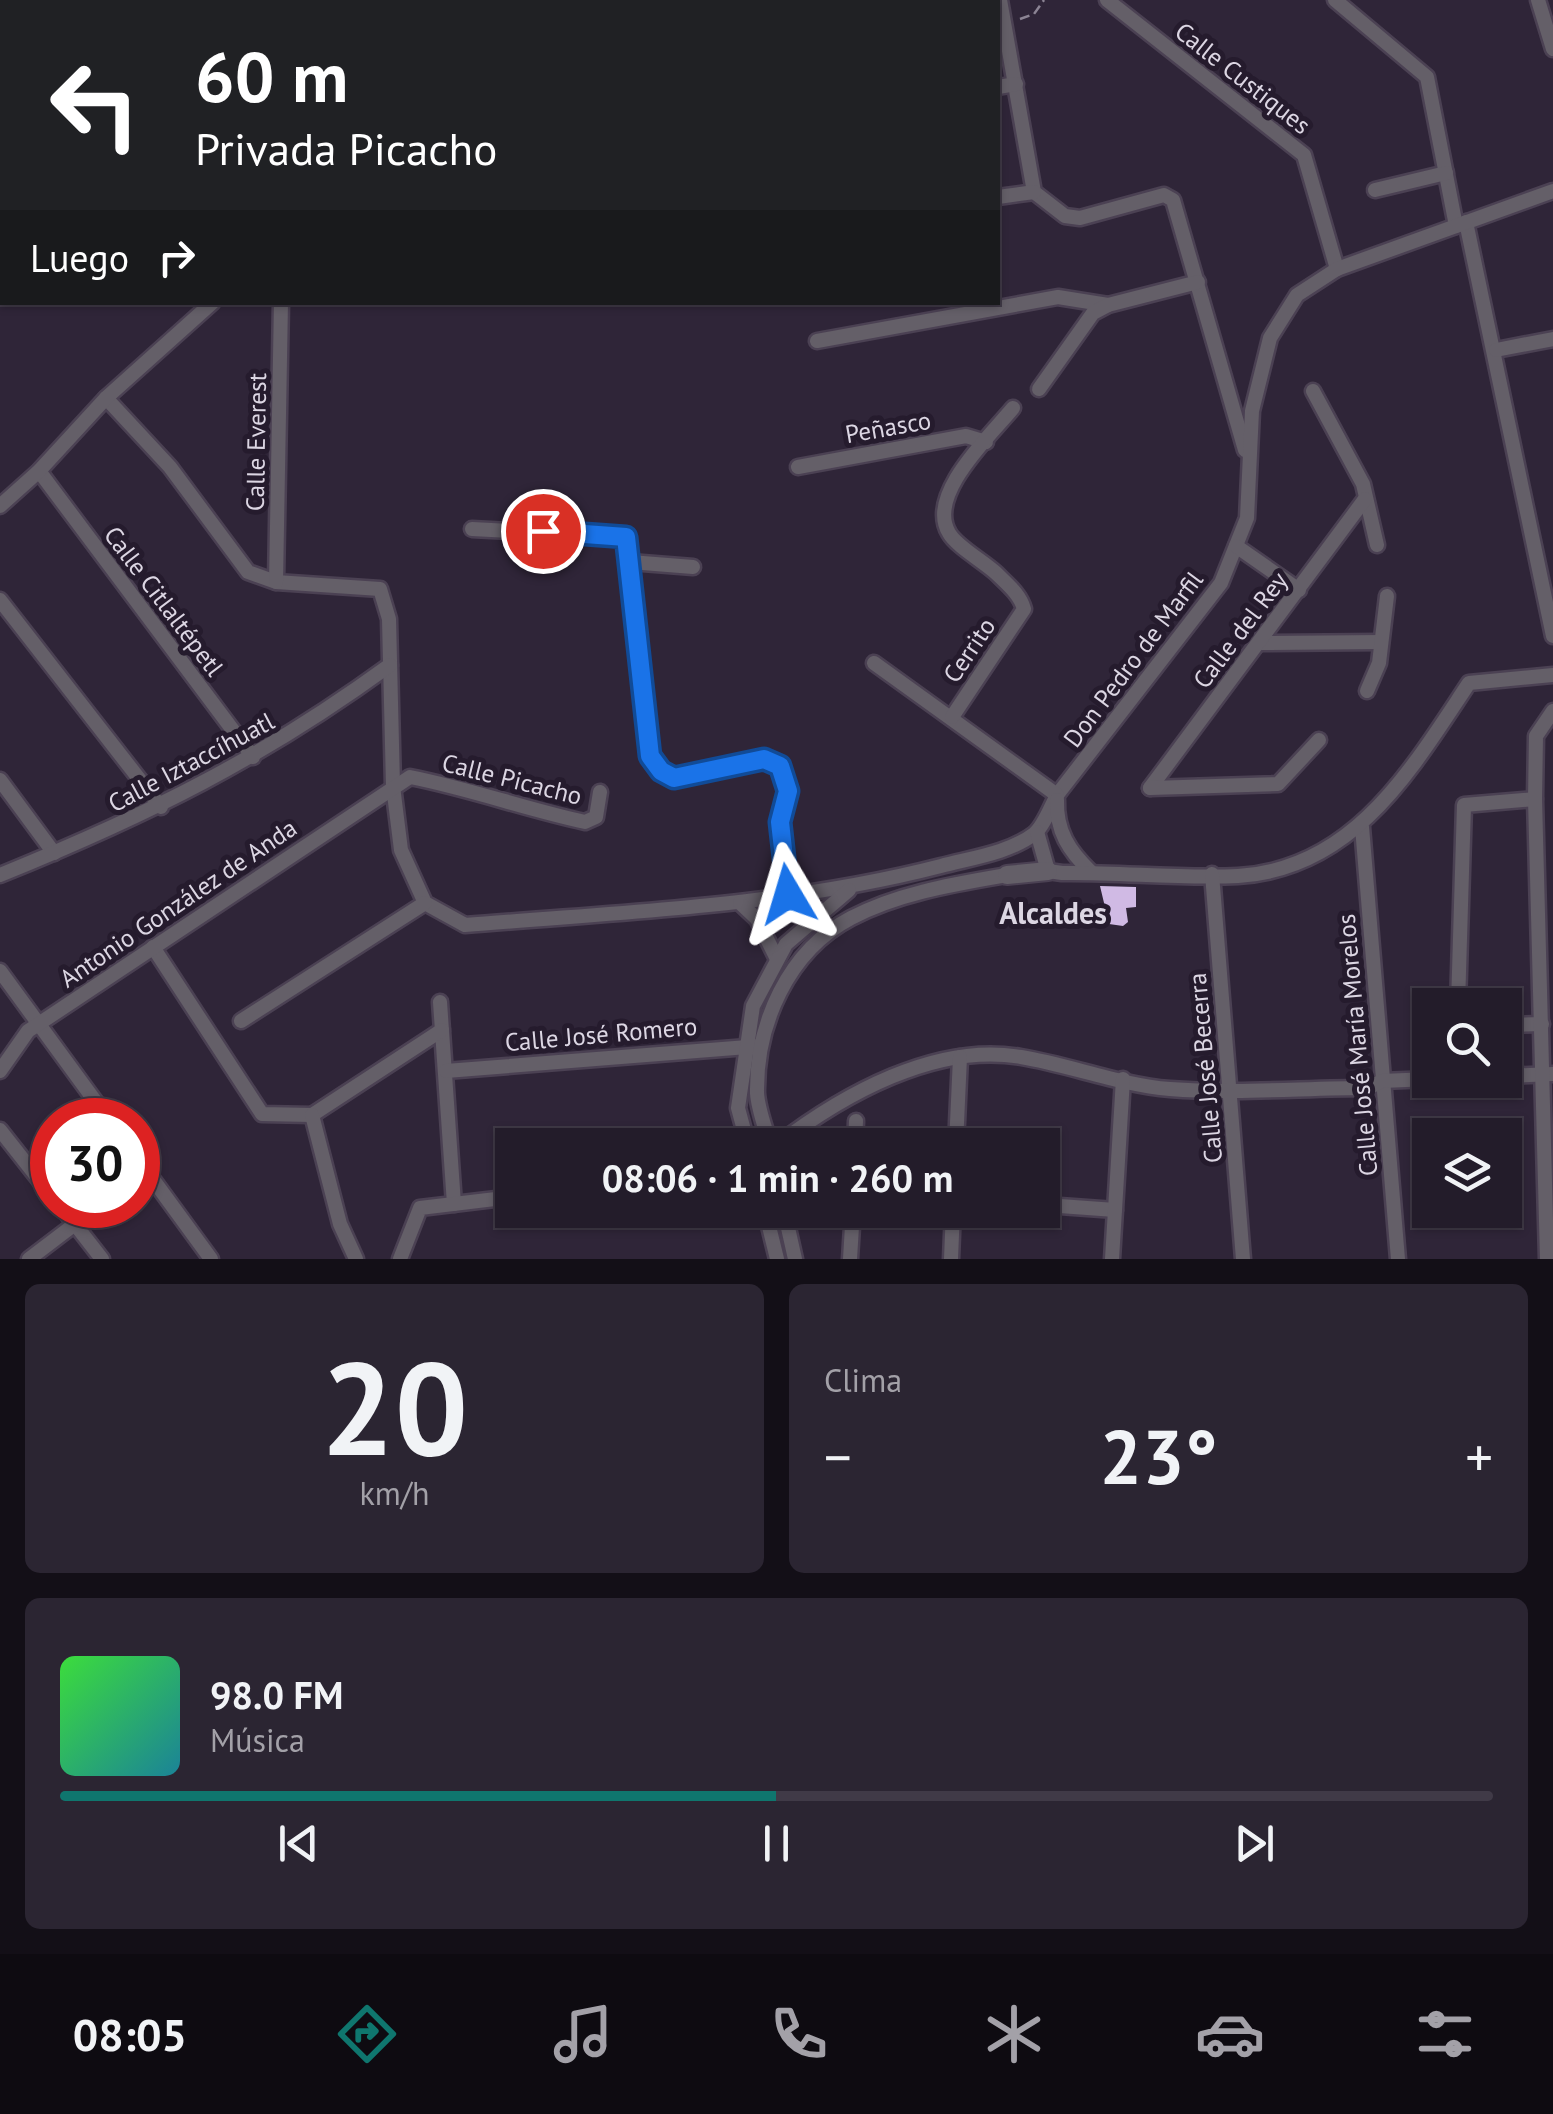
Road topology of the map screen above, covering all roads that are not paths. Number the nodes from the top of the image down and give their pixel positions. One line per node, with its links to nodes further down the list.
1 (1000, 0): 6 (street)
2 (1107, 0): 14 (street, Calle Custiques)
3 (1335, 0): 8 (street)
4 (1538, 0): 5 (street)
5 (1553, 49)
6 (1016, 84): 7 (street); 11 (street)
7 (1000, 87)
8 (1446, 173): 9 (street); 13 (street)
9 (1374, 190)
10 (1553, 191): 13 (street, Don Pedro de Marfil)
11 (1034, 192): 12 (street); 15 (street)
12 (1000, 196)
13 (1461, 224): 14 (street, Don Pedro de Marfil); 21 (street)
14 (1337, 269): 27 (street, Don Pedro de Marfil)
15 (1198, 282): 18 (street); 27 (street)
16 (210, 305): 24 (street)
17 (281, 305): 37 (street, Calle Everest)
18 (1108, 305): 20 (street); 22 (street)
19 (1553, 339): 21 (street)
20 (816, 341)
21 (1496, 350): 41 (street)
22 (1039, 389)
23 (1313, 391): 30 (street)
24 (106, 398): 29 (street); 37 (street)
25 (1013, 408): 26 (street)
26 (986, 442): 28 (street, Peñasco); 49 (street, Cerrito)
27 (1250, 465): 34 (street, Don Pedro de Marfil)
28 (798, 466)
29 (39, 472): 31 (street); 51 (street, Calle Citlaltépetl)
30 (1365, 498): 33 (street); 38 (street, Calle del Rey)
31 (0, 506)
32 (472, 529): 35 (street)
33 (1377, 544)
34 (1236, 546): 38 (street); 55 (street, Don Pedro de Marfil)
35 (630, 562): 36 (street); 67 (street)
36 (693, 567)
37 (276, 582): 45 (street)
38 (1299, 590): 43 (street, Calle del Rey)
39 (1387, 596): 42 (street)
40 (0, 600): 57 (street)
41 (1553, 636)
42 (1381, 642): 43 (street); 47 (street)
43 (1259, 643): 50 (street, Calle del Rey)
44 (874, 663): 49 (street)
45 (390, 665): 51 (street, Calle Iztaccíhuatl); 53 (street)
46 (1553, 675): 58 (street)
47 (1366, 691)
48 (1553, 710): 56 (street)
49 (952, 717): 55 (street)
50 (1319, 740)
51 (253, 757): 57 (street, Calle Iztaccíhuatl)
52 (0, 780): 60 (street)
53 (393, 786): 54 (street, Calle Picacho); 68 (street); 70 (street, Antonio González de Anda)
54 (600, 792)
55 (1057, 794): 59 (street, Don Pedro de Marfil); 62 (street)
56 (1535, 799): 71 (street); 74 (street)
57 (160, 807): 60 (street, Calle Iztaccíhuatl)
58 (1362, 827): 63 (street); 89 (street, Calle José María Morelos)
59 (1037, 832): 61 (street); 66 (street)
60 (54, 853): 64 (street, Calle Iztaccíhuatl)
61 (1048, 870): 62 (street); 65 (street)
62 (1090, 872): 63 (street)
63 (1212, 874): 90 (street, Calle José Becerra)
64 (0, 875)
65 (1007, 876): 81 (street)
66 (849, 890): 67 (street); 72 (street)
67 (788, 894): 69 (street)
68 (425, 903): 69 (street); 76 (street)
69 (740, 904): 72 (street)
70 (154, 947): 77 (street, Antonio González de Anda); 92 (street)
71 (1546, 956): 78 (street)
72 (776, 958): 81 (street)
73 (0, 972): 77 (street)
74 (1459, 988)
75 (440, 1002): 80 (street)
76 (241, 1021)
77 (38, 1024): 83 (street, Antonio González de Anda); 91 (street)
78 (1542, 1024): 79 (street); 85 (street)
79 (1522, 1025)
80 (442, 1030): 84 (street); 92 (street)
81 (753, 1044): 84 (street, Calle José Romero); 94 (street); 95 (street)
82 (960, 1057): 87 (street); 96 (street); 98 (street)
83 (0, 1071)
84 (446, 1071): 103 (street)
85 (1548, 1075): 86 (street); 124 (street)
86 (1522, 1076)
87 (1123, 1079): 90 (street); 105 (street)
88 (1412, 1081): 89 (street)
89 (1382, 1082): 90 (street); 123 (street, Calle José María Morelos)
90 (1229, 1088): 122 (street, Calle José Becerra)
91 (93, 1098)
92 (312, 1115): 115 (street)
93 (856, 1121): 97 (street)
94 (743, 1128)
95 (768, 1128)
96 (798, 1128)
97 (856, 1128)
98 (957, 1128)
99 (0, 1130): 100 (street)
100 (30, 1168)
101 (160, 1189): 114 (street)
102 (495, 1199): 103 (street)
103 (454, 1204): 116 (street)
104 (1060, 1206): 105 (street)
105 (1115, 1210): 121 (street)
106 (71, 1228): 112 (street)
107 (79, 1228): 113 (street)
108 (769, 1228): 117 (street)
109 (788, 1228): 118 (street)
110 (851, 1228): 119 (street)
111 (953, 1228): 120 (street)
112 (29, 1259)
113 (102, 1259)
114 (211, 1259)
115 (356, 1259)
116 (400, 1259)
117 (777, 1259)
118 (795, 1259)
119 (850, 1259)
120 (951, 1259)
121 (1112, 1259)
122 (1243, 1259)
123 (1398, 1259)
124 (1547, 1259)

